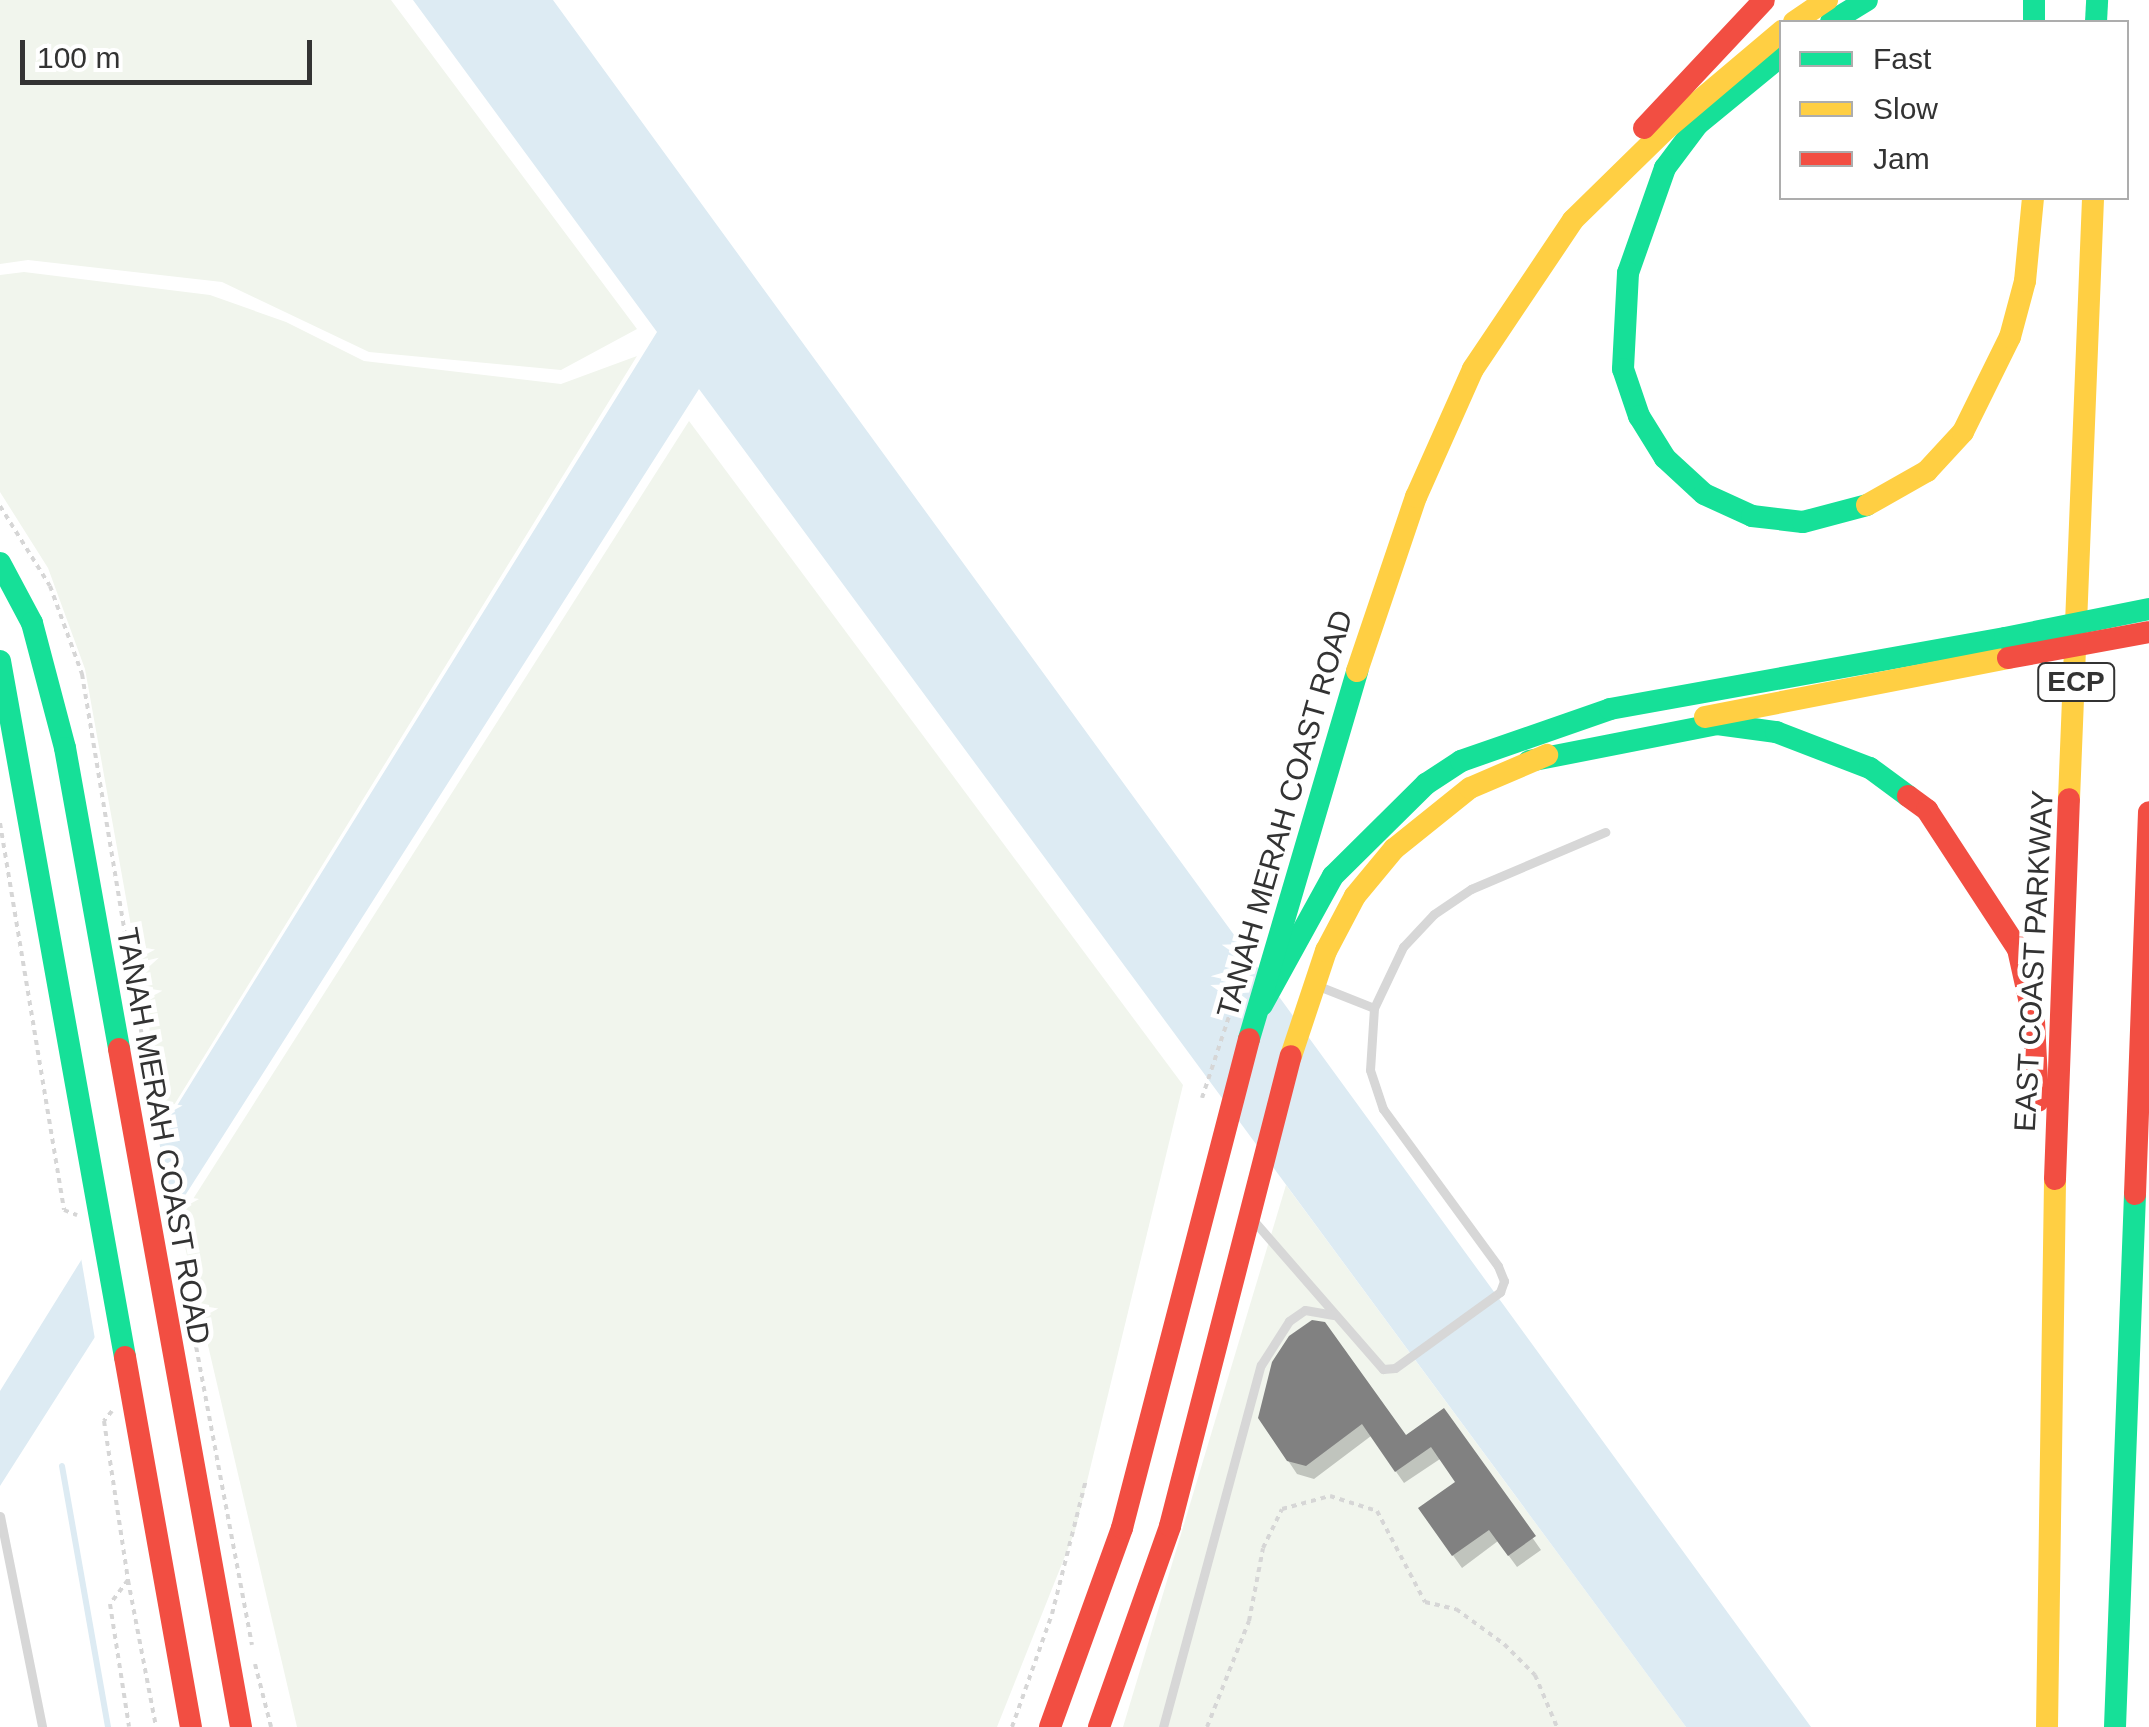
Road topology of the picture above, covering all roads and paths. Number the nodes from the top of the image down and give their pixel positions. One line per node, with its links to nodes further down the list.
1 (1764, 0): 10 (main road)
2 (1827, 0): 4 (main road)
3 (1867, 0): 5 (main road)
4 (1797, 20)
5 (1834, 20)
6 (1779, 33): 10 (main road, TANAH MERAH COAST ROAD)
7 (1779, 57): 8 (main road)
8 (2033, 200)
9 (2093, 200): 25 (main road, EAST COAST PARKWAY / ECP)
10 (1573, 220): 22 (main road, TANAH MERAH COAST ROAD)
11 (0, 563): 42 (main road, TANAH MERAH COAST ROAD)
12 (2149, 609): 14 (main road, bridge)
13 (2149, 632): 14 (main road, bridge)
14 (2007, 648): 16 (main road); 22 (main road)
15 (0, 661): 41 (main road)
16 (1529, 761): 21 (main road); 25 (main road)
17 (2149, 812): 33 (main road)
18 (0, 823): 27 (path)
19 (1605, 832): 23 (lane)
20 (1246, 955): 24 (path)
21 (1313, 984): 23 (lane); 26 (main road)
22 (1262, 1004): 36 (main road, TANAH MERAH COAST ROAD)
23 (1374, 1008): 30 (lane)
24 (1202, 1098)
25 (2055, 1167): 50 (main road, EAST COAST PARKWAY / ECP)
26 (1248, 1214): 30 (lane); 35 (main road)
27 (80, 1230)
28 (181, 1296): 43 (path)
29 (2149, 1309): 33 (main road)
30 (1336, 1316): 47 (lane)
31 (109, 1392): 37 (path)
32 (1086, 1480): 44 (path)
33 (2124, 1480): 51 (main road)
34 (0, 1516): 38 (lane)
35 (1170, 1526): 36 (main road); 46 (main road)
36 (1122, 1528): 45 (main road, TANAH MERAH COAST ROAD)
37 (128, 1580): 39 (path); 40 (path)
38 (42, 1727)
39 (130, 1727)
40 (156, 1727)
41 (191, 1727)
42 (241, 1727)
43 (271, 1727)
44 (1012, 1727)
45 (1050, 1727)
46 (1099, 1727)
47 (1163, 1727)
48 (1207, 1727): 49 (path)
49 (1556, 1727)
50 (2047, 1727)
51 (2115, 1727)

